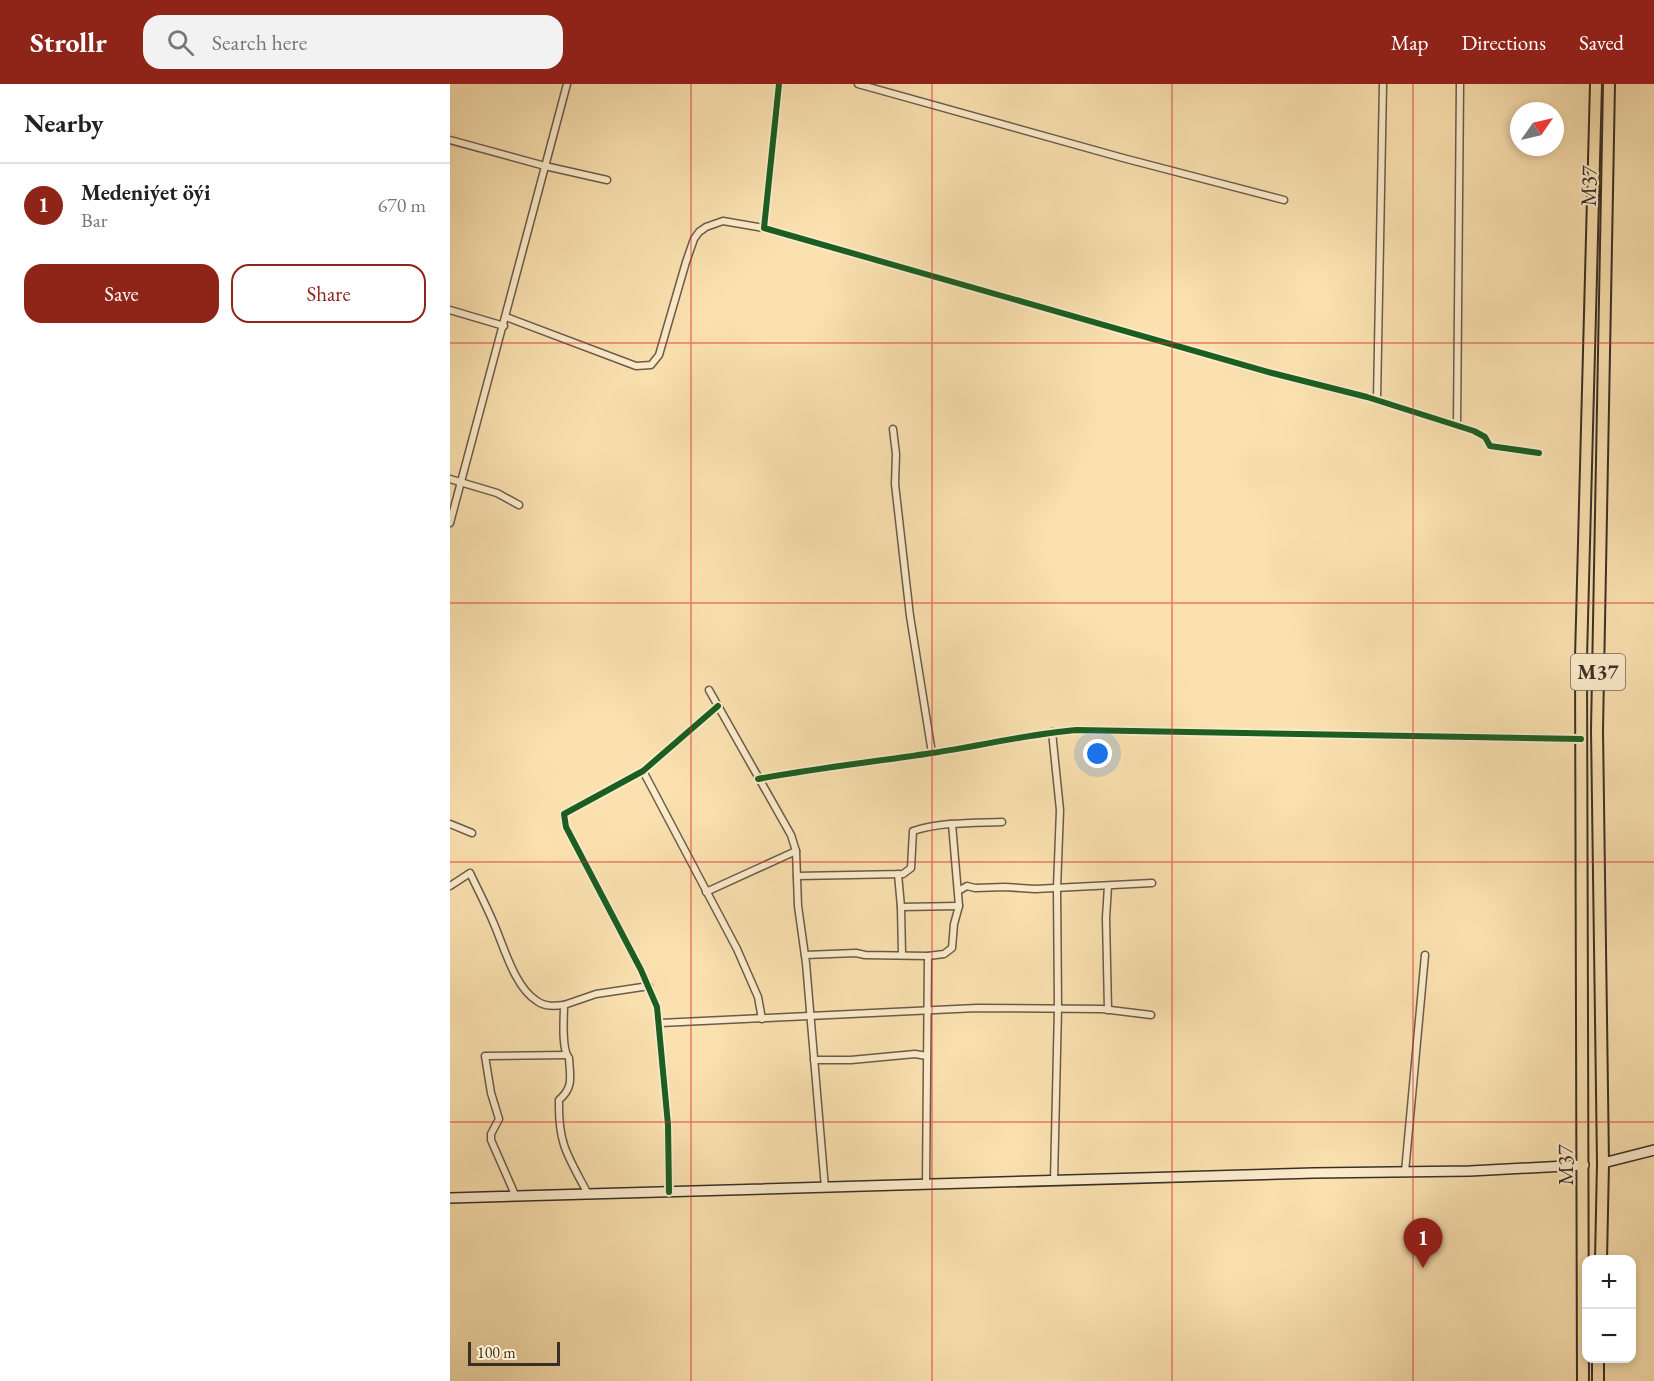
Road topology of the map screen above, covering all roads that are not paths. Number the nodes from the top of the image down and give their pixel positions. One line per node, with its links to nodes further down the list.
1 (567, 84): 9 (street)
2 (779, 84): 12 (street)
3 (858, 84): 11 (street)
4 (1383, 84): 16 (street)
5 (1460, 84): 17 (street)
6 (1596, 84): 19 (highway, M37 / M37)
7 (1609, 84): 20 (highway, M37 / M37)
8 (450, 140): 9 (street)
9 (545, 166): 10 (street); 14 (street)
10 (607, 180)
11 (1284, 200)
12 (764, 228): 14 (street); 16 (street)
13 (450, 310): 15 (street)
14 (506, 317): 15 (street)
15 (504, 326): 23 (street)
16 (1377, 400): 17 (street)
17 (1457, 425): 21 (street)
18 (893, 429): 30 (street)
19 (1587, 432): 20 (highway); 29 (highway, M37 / M37)
20 (1604, 432): 65 (highway, M37 / M37)
21 (1539, 453)
22 (450, 479): 23 (street)
23 (461, 482): 24 (street); 25 (street)
24 (519, 505)
25 (450, 523)
26 (709, 690): 27 (street)
27 (718, 706): 31 (street); 32 (street)
28 (1052, 732): 29 (street); 30 (street); 43 (street)
29 (1581, 739): 66 (highway, M37 / M37)
30 (932, 753): 32 (street)
31 (643, 771): 45 (street); 52 (street)
32 (758, 779): 37 (street)
33 (1002, 822): 35 (street)
34 (450, 824): 36 (street)
35 (952, 825): 38 (street); 44 (street)
36 (472, 833)
37 (796, 851): 39 (street); 45 (street)
38 (898, 873): 39 (street); 47 (street)
39 (797, 876): 48 (street)
40 (1152, 883): 42 (street)
41 (450, 886): 53 (street)
42 (1108, 886): 43 (street); 56 (street)
43 (1057, 888): 44 (street); 54 (street)
44 (958, 891): 46 (street)
45 (706, 892): 59 (street)
46 (959, 906): 47 (street); 51 (street)
47 (901, 907): 49 (street)
48 (805, 955): 49 (street); 58 (street)
49 (902, 955): 51 (street)
50 (1425, 955): 67 (street)
51 (928, 956): 55 (street)
52 (649, 986): 53 (street); 60 (street)
53 (564, 1005): 61 (street)
54 (1059, 1008): 55 (street); 56 (street); 68 (street)
55 (927, 1010): 58 (street); 62 (street)
56 (1108, 1010): 57 (street)
57 (1151, 1015)
58 (810, 1017): 59 (street); 63 (street)
59 (762, 1019): 60 (street)
60 (660, 1023): 71 (street)
61 (566, 1055): 72 (street); 73 (street)
62 (927, 1056): 63 (street); 69 (street)
63 (813, 1060): 70 (street)
64 (1654, 1150): 65 (main road)
65 (1603, 1163): 75 (highway, M37 / M37)
66 (1584, 1165): 67 (main road); 77 (highway, M37 / M37)
67 (1405, 1172): 68 (main road)
68 (1054, 1181): 69 (main road)
69 (926, 1185): 70 (main road)
70 (825, 1188): 71 (main road)
71 (669, 1192): 72 (main road)
72 (588, 1194): 73 (main road)
73 (516, 1197): 74 (main road)
74 (450, 1198)
75 (1601, 1255)
76 (1598, 1363): 78 (highway)
77 (1583, 1381)
78 (1598, 1381)

